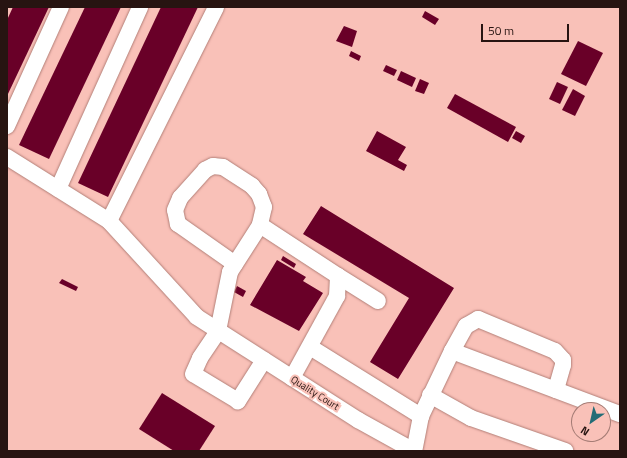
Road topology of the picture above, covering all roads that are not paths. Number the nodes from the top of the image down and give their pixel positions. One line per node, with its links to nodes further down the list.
1 (61, 7): 4 (street)
2 (140, 7): 6 (street)
3 (216, 7): 7 (street)
4 (7, 126)
5 (7, 157): 6 (street, Quality Court)
6 (58, 189): 7 (street, Quality Court)
7 (109, 221): 12 (street, Quality Court)
8 (260, 225): 9 (street); 9 (street); 10 (street)
9 (235, 264): 12 (street)
10 (338, 276): 11 (street); 13 (street)
11 (378, 301)
12 (218, 331): 15 (street, Quality Court); 15 (street)
13 (310, 347): 16 (street); 20 (street)
14 (452, 351): 17 (street); 17 (street); 18 (street)
15 (264, 360): 16 (street, Quality Court)
16 (292, 378): 21 (street, Quality Court)
17 (556, 390): 19 (street)
18 (430, 395): 20 (street); 22 (street)
19 (620, 414)
20 (421, 416): 21 (street)
21 (414, 451)
22 (565, 451)

